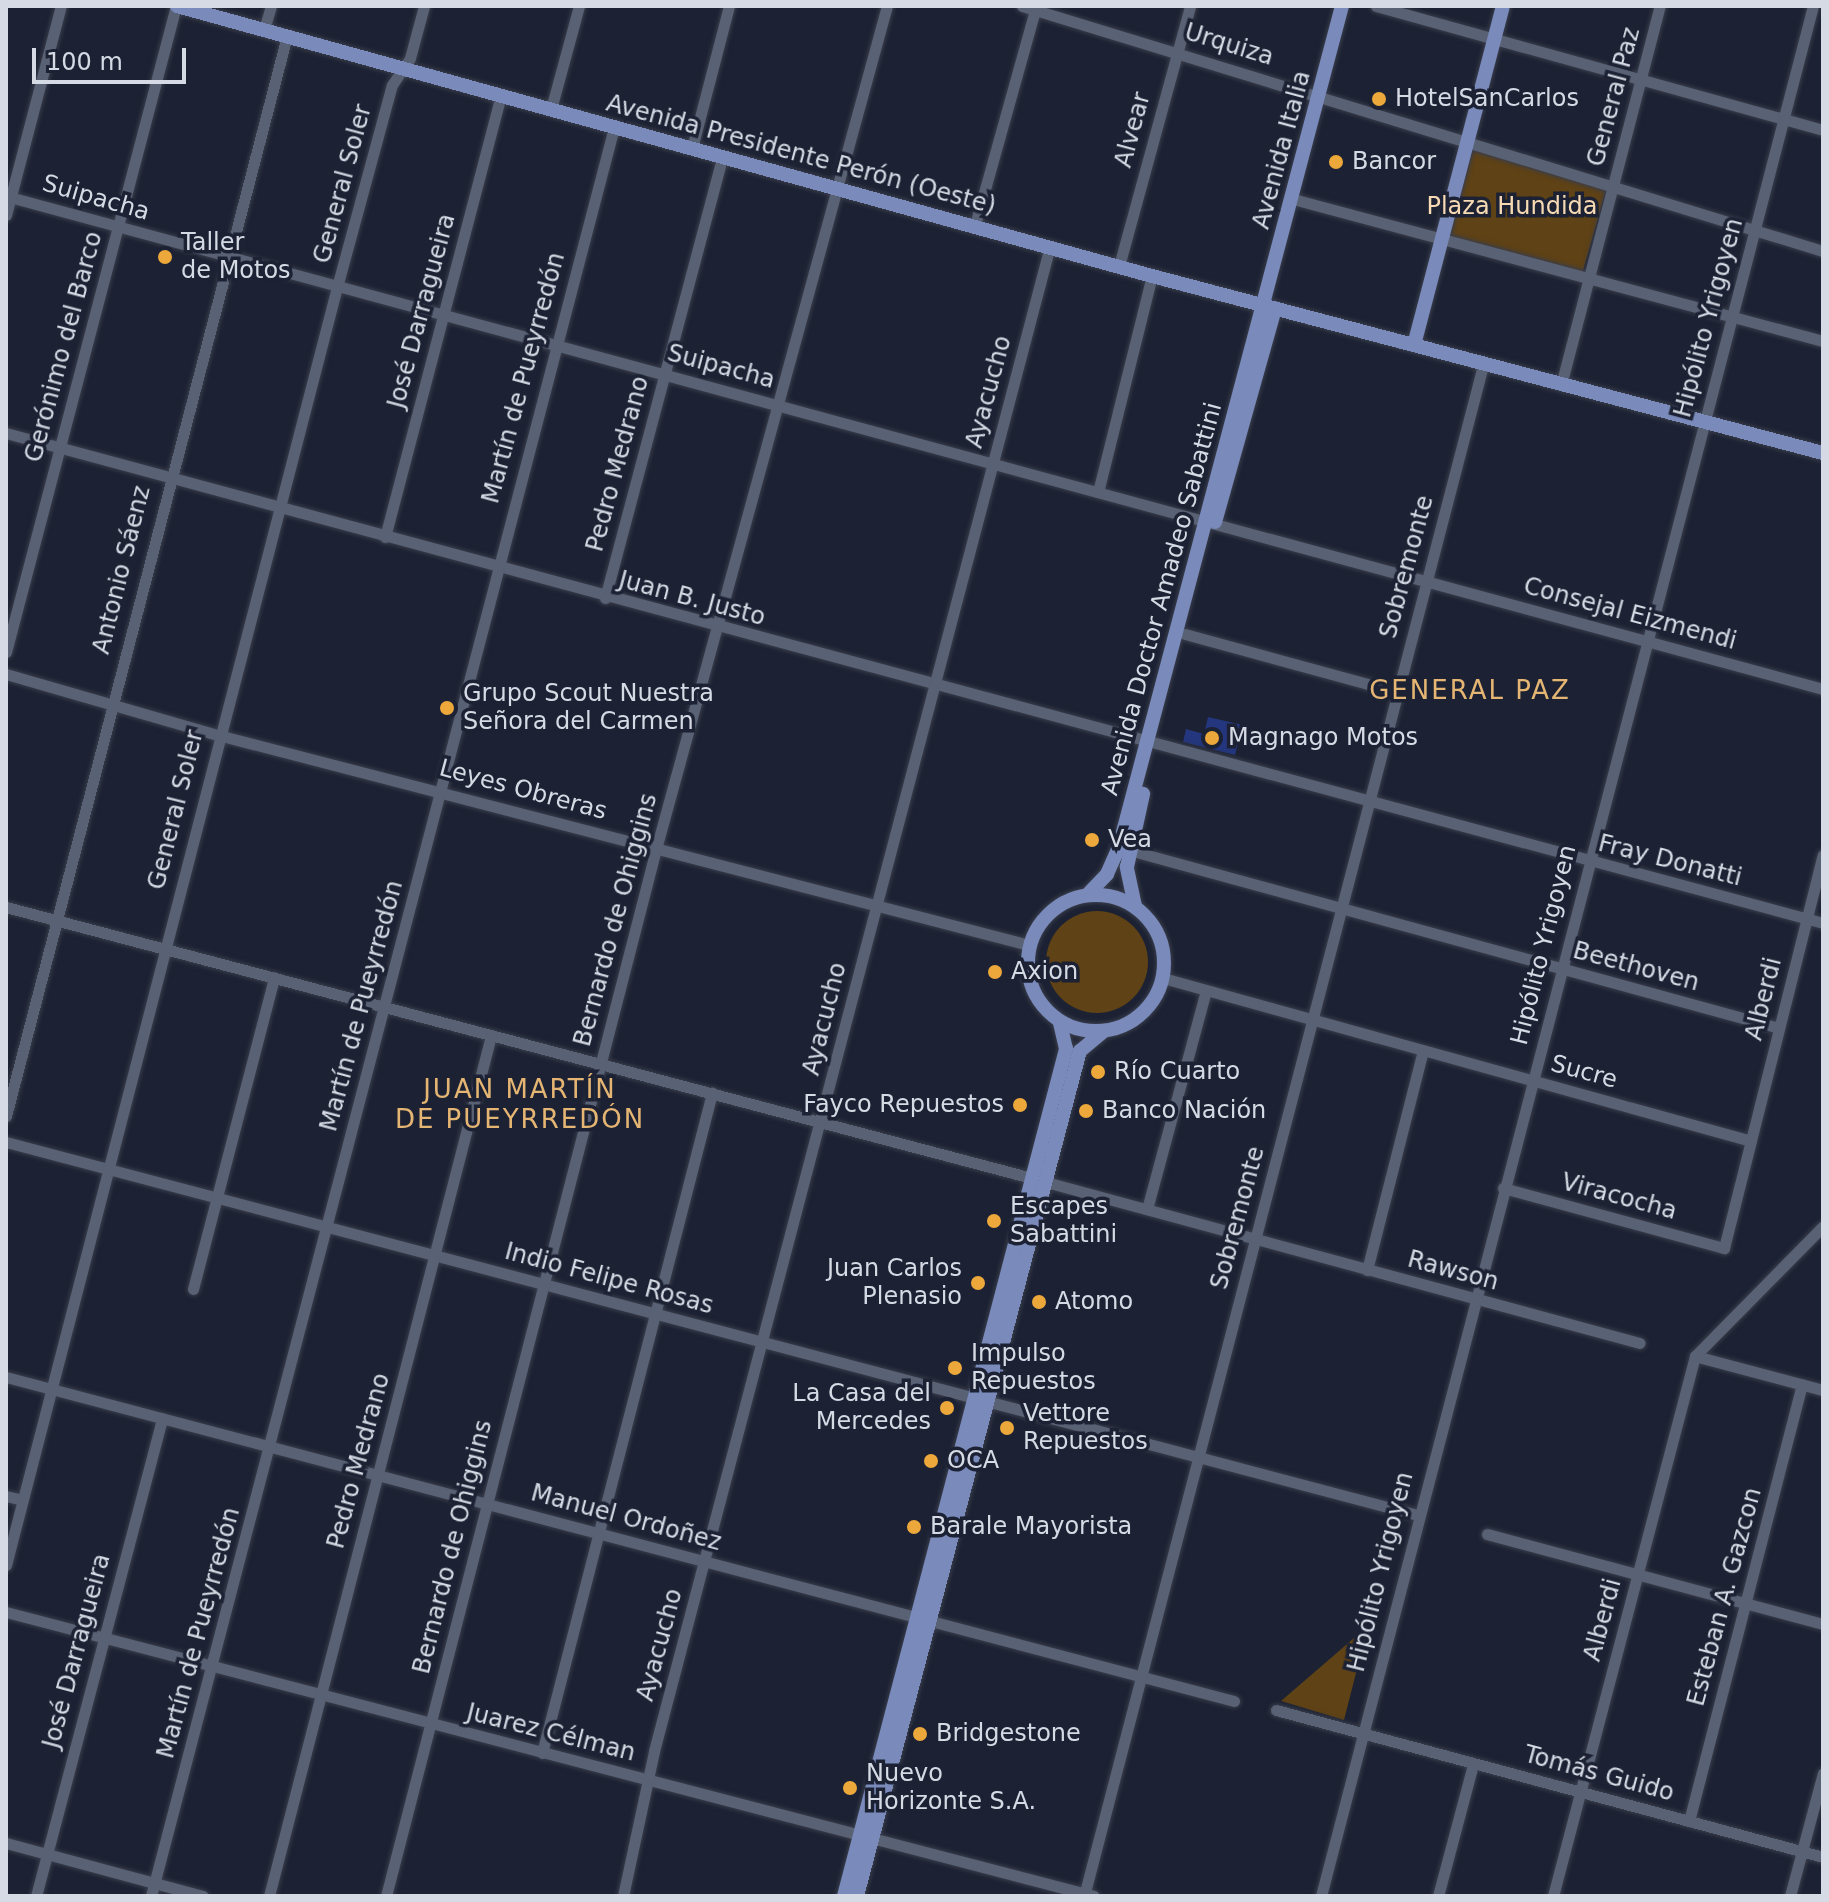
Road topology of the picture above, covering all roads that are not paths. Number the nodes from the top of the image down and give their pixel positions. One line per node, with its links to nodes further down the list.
1 (61, 6): 33 (street)
2 (176, 6): 16 (main road, Avenida Presidente Perón (Oeste)); 37 (street, Gerónimo del Barco)
3 (271, 6): 16 (street)
4 (424, 6): 20 (street, General Soler)
5 (579, 6): 24 (street)
6 (729, 6): 29 (street)
7 (887, 6): 32 (street, Bernardo de Ohiggins)
8 (1022, 6): 15 (street, Urquiza)
9 (1190, 6): 19 (street, Alvear)
10 (1342, 6): 23 (main road, Avenida Italia)
11 (1376, 6): 18 (street)
12 (1503, 6): 18 (main road)
13 (1660, 6): 21 (street, General Paz)
14 (1813, 6): 25 (street, Hipólito Yrigoyen)
15 (1036, 8): 19 (street, Urquiza); 36 (street)
16 (264, 30): 17 (main road, Avenida Presidente Perón (Oeste))
17 (287, 36): 20 (main road, Avenida Presidente Perón (Oeste)); 42 (street, Antonio Sáenz)
18 (1495, 38): 21 (street); 28 (main road)
19 (1177, 52): 23 (street, Urquiza); 43 (street, Alvear)
20 (402, 71): 22 (main road, Avenida Presidente Perón (Oeste)); 46 (street, General Soler)
21 (1641, 79): 25 (street); 31 (street, General Paz)
22 (501, 96): 24 (main road, Avenida Presidente Perón (Oeste)); 48 (street, José Darragueira)
23 (1320, 97): 28 (street, Urquiza); 34 (main road, Avenida Italia)
24 (551, 109): 26 (main road, Avenida Presidente Perón (Oeste))
25 (1783, 119): 27 (street); 38 (street, Hipólito Yrigoyen)
26 (614, 127): 29 (main road, Avenida Presidente Perón (Oeste)); 51 (street, Martín de Pueyrredón)
27 (1823, 130)
28 (1468, 141): 31 (street, Urquiza); 39 (main road)
29 (692, 148): 30 (main road, Avenida Presidente Perón (Oeste))
30 (722, 157): 32 (main road, Avenida Presidente Perón (Oeste)); 54 (street, Pedro Medrano)
31 (1613, 186): 38 (street, Urquiza); 45 (street, General Paz)
32 (833, 188): 36 (main road, Avenida Presidente Perón (Oeste)); 56 (street, Bernardo de Ohiggins)
33 (9, 196): 35 (street); 37 (street, Suipacha)
34 (1293, 199): 39 (street); 47 (main road, Avenida Italia)
35 (6, 215)
36 (975, 225): 40 (main road, Avenida Presidente Perón (Oeste))
37 (118, 228): 42 (street, Suipacha); 59 (street, Gerónimo del Barco)
38 (1755, 230): 41 (street, Urquiza); 49 (street, Hipólito Yrigoyen)
39 (1442, 240): 45 (street); 52 (main road)
40 (1050, 246): 43 (main road, Avenida Presidente Perón (Oeste)); 61 (street, Ayacucho)
41 (1823, 251)
42 (228, 257): 46 (street, Suipacha); 62 (street, Antonio Sáenz)
43 (1119, 266): 44 (main road, Avenida Presidente Perón (Oeste))
44 (1152, 276): 47 (main road, Avenida Presidente Perón (Oeste)); 63 (street)
45 (1589, 278): 49 (street); 55 (street, General Paz)
46 (337, 287): 48 (street, Suipacha); 64 (street, General Soler)
47 (1269, 306): 52 (main road, Avenida Presidente Perón (Oeste)); 65 (main road, Avenida Doctor Amadeo Sabattini)
48 (444, 315): 51 (street, Suipacha); 66 (street, José Darragueira)
49 (1731, 317): 50 (street); 57 (street, Hipólito Yrigoyen)
50 (1823, 341)
51 (556, 344): 54 (street, Suipacha); 67 (street, Martín de Pueyrredón)
52 (1414, 345): 53 (main road, Avenida Presidente Perón (Oeste))
53 (1483, 365): 55 (main road, Avenida Presidente Perón (Oeste)); 68 (street, Sobremonte)
54 (665, 374): 56 (street, Suipacha); 69 (street, Pedro Medrano)
55 (1561, 385): 57 (main road, Avenida Presidente Perón (Oeste))
56 (775, 405): 61 (street, Suipacha); 70 (street, Bernardo de Ohiggins)
57 (1704, 423): 60 (main road, Avenida Presidente Perón (Oeste)); 72 (street, Hipólito Yrigoyen)
58 (6, 433): 59 (street, Juan B. Justo)
59 (60, 448): 62 (street, Juan B. Justo); 73 (street, Gerónimo del Barco)
60 (1823, 453)
61 (993, 463): 63 (street, Suipacha); 75 (street, Ayacucho)
62 (168, 478): 64 (street, Juan B. Justo); 78 (street, Antonio Sáenz)
63 (1098, 492): 65 (street, Suipacha)
64 (278, 509): 66 (street, Juan B. Justo); 79 (street, General Soler)
65 (1210, 523): 68 (street, Suipacha); 71 (main road, Avenida Doctor Amadeo Sabattini); 80 (main road, Avenida Doctor Amadeo Sabattini)
66 (385, 537): 67 (street, Juan B. Justo)
67 (496, 569): 69 (street, Juan B. Justo); 81 (street, Martín de Pueyrredón)
68 (1425, 582): 72 (street, Consejal Eizmendi); 77 (street, Sobremonte)
69 (605, 598): 70 (street, Juan B. Justo)
70 (717, 629): 75 (street, Juan B. Justo); 83 (street, Bernardo de Ohiggins)
71 (1185, 634): 77 (street); 80 (main road, Avenida Doctor Amadeo Sabattini)
72 (1644, 641): 76 (street, Consejal Eizmendi); 86 (street, Hipólito Yrigoyen)
73 (6, 652)
74 (6, 674): 78 (street, Leyes Obreras)
75 (935, 687): 80 (street, Juan B. Justo); 88 (street, Ayacucho)
76 (1823, 689)
77 (1397, 692): 82 (street, Sobremonte)
78 (111, 705): 79 (street, Leyes Obreras); 93 (street, Antonio Sáenz)
79 (218, 735): 81 (street, Leyes Obreras); 96 (street, General Soler)
80 (1152, 742): 82 (street, Juan B. Justo); 84 (main road, Avenida Doctor Amadeo Sabattini); 87 (main road, Avenida Doctor Amadeo Sabattini)
81 (441, 790): 83 (street, Leyes Obreras); 101 (street, Martín de Pueyrredón)
82 (1368, 802): 86 (street, Fray Donatti); 91 (street, Sobremonte)
83 (656, 849): 88 (street, Leyes Obreras); 108 (street, Bernardo de Ohiggins)
84 (1129, 850): 89 (main road, Avenida Doctor Amadeo Sabattini); 91 (street, Beethoven)
85 (1823, 855): 92 (street, Alberdi)
86 (1588, 863): 92 (street, Fray Donatti); 97 (street, Hipólito Yrigoyen)
87 (1087, 895): 89 (main road); 95 (main road)
88 (876, 905): 95 (street, Leyes Obreras); 112 (street, Ayacucho)
89 (1135, 906): 99 (main road)
90 (6, 907): 93 (street, Rawson)
91 (1342, 910): 97 (street, Beethoven); 102 (street, Sobremonte)
92 (1807, 919): 94 (street, Fray Donatti); 104 (street, Alberdi)
93 (56, 921): 96 (street, Rawson); 111 (street, Antonio Sáenz)
94 (1823, 923)
95 (1029, 945): 103 (main road)
96 (164, 949): 98 (street, Rawson); 115 (street, General Soler)
97 (1560, 970): 104 (street, Beethoven); 109 (street, Hipólito Yrigoyen)
98 (274, 977): 101 (street, Rawson); 118 (street)
99 (1163, 978): 100 (street); 105 (main road)
100 (1206, 991): 102 (street); 119 (street)
101 (384, 1008): 106 (street, Rawson); 121 (street, Martín de Pueyrredón)
102 (1314, 1019): 107 (street, Sucre); 122 (street, Sobremonte)
103 (1060, 1022): 105 (main road); 116 (main road)
104 (1779, 1028): 113 (street, Alberdi)
105 (1104, 1031): 116 (main road)
106 (491, 1036): 108 (street, Rawson); 124 (street, Pedro Medrano)
107 (1423, 1051): 109 (street, Sucre); 125 (street)
108 (601, 1065): 110 (street, Rawson); 126 (street, Bernardo de Ohiggins)
109 (1532, 1081): 113 (street, Sucre); 117 (street, Hipólito Yrigoyen)
110 (712, 1093): 112 (street, Rawson); 129 (street)
111 (6, 1116)
112 (821, 1123): 116 (street, Rawson); 130 (street, Ayacucho)
113 (1751, 1141): 123 (street, Alberdi)
114 (6, 1142): 115 (street, Indio Felipe Rosas)
115 (108, 1168): 118 (street, Indio Felipe Rosas); 135 (street, General Soler)
116 (1039, 1180): 119 (street, Rawson); 137 (main road)
117 (1503, 1188): 123 (street, Viracocha); 128 (street, Hipólito Yrigoyen)
118 (217, 1199): 121 (street, Indio Felipe Rosas); 127 (street)
119 (1147, 1209): 122 (street, Rawson)
120 (1823, 1226): 132 (street)
121 (327, 1229): 124 (street, Indio Felipe Rosas); 139 (street, Martín de Pueyrredón)
122 (1254, 1239): 125 (street, Rawson); 140 (street, Sobremonte)
123 (1724, 1248)
124 (437, 1256): 126 (street, Indio Felipe Rosas); 141 (street, Pedro Medrano)
125 (1367, 1270): 128 (street, Rawson)
126 (544, 1285): 129 (street, Indio Felipe Rosas); 144 (street, Bernardo de Ohiggins)
127 (193, 1289)
128 (1473, 1299): 131 (street, Rawson); 145 (street, Hipólito Yrigoyen)
129 (653, 1313): 130 (street, Indio Felipe Rosas); 146 (street)
130 (765, 1342): 137 (street, Indio Felipe Rosas); 148 (street, Ayacucho)
131 (1640, 1343)
132 (1695, 1356): 134 (street); 150 (street, Alberdi)
133 (6, 1377): 135 (street, Manuel Ordoñez)
134 (1802, 1384): 136 (street); 151 (street, Esteban A. Gazcon)
135 (51, 1389): 138 (street, Manuel Ordoñez); 143 (street, General Soler)
136 (1823, 1390)
137 (982, 1399): 140 (street, Indio Felipe Rosas); 153 (main road)
138 (162, 1418): 139 (street, Manuel Ordoñez); 155 (street, José Darragueira)
139 (270, 1447): 141 (street, Manuel Ordoñez); 156 (street, Martín de Pueyrredón)
140 (1200, 1456): 145 (street, Indio Felipe Rosas); 157 (street, Sobremonte)
141 (378, 1475): 144 (street, Manuel Ordoñez); 158 (street, Pedro Medrano)
142 (6, 1496): 143 (street)
143 (23, 1500): 149 (street, General Soler)
144 (487, 1504): 146 (street, Manuel Ordoñez); 161 (street, Bernardo de Ohiggins)
145 (1418, 1515): 162 (street, Hipólito Yrigoyen)
146 (595, 1532): 148 (street, Manuel Ordoñez); 163 (street)
147 (1487, 1534): 150 (street)
148 (706, 1562): 153 (street, Manuel Ordoñez); 166 (street, Ayacucho)
149 (6, 1565)
150 (1639, 1572): 151 (street); 167 (street, Alberdi)
151 (1747, 1602): 154 (street); 168 (street, Esteban A. Gazcon)
152 (6, 1612): 155 (street, Juarez Célman)
153 (926, 1619): 157 (street, Manuel Ordoñez); 169 (main road)
154 (1823, 1624)
155 (103, 1637): 156 (street, Juarez Célman); 172 (street, José Darragueira)
156 (213, 1667): 158 (street, Juarez Célman); 174 (street, Martín de Pueyrredón)
157 (1142, 1676): 159 (street, Manuel Ordoñez); 175 (street, Sobremonte)
158 (321, 1695): 161 (street, Juarez Célman); 179 (street, Pedro Medrano)
159 (1234, 1701)
160 (1276, 1710): 162 (street)
161 (430, 1725): 163 (street, Juarez Célman); 180 (street, Bernardo de Ohiggins)
162 (1363, 1733): 164 (street, Tomás Guido); 184 (street, Hipólito Yrigoyen)
163 (542, 1753): 166 (street, Juarez Célman)
164 (1473, 1764): 167 (street, Tomás Guido); 185 (street)
165 (1823, 1773): 171 (street)
166 (649, 1780): 169 (street, Juarez Célman); 181 (street, Ayacucho)
167 (1579, 1792): 168 (street, Tomás Guido); 186 (street, Alberdi)
168 (1689, 1821): 171 (street, Tomás Guido)
169 (867, 1836): 175 (street, Juarez Célman); 182 (main road); 183 (main road)
170 (6, 1843): 172 (street)
171 (1802, 1852): 173 (street, Tomás Guido); 187 (street)
172 (47, 1854): 174 (street); 176 (street, José Darragueira)
173 (1823, 1857)
174 (155, 1883): 177 (street, Martín de Pueyrredón); 178 (street)
175 (1088, 1895)
176 (36, 1896)
177 (151, 1896)
178 (203, 1896)
179 (269, 1896)
180 (386, 1896)
181 (623, 1896)
182 (844, 1896)
183 (857, 1896)
184 (1321, 1896)
185 (1438, 1896)
186 (1553, 1896)
187 (1790, 1896)

